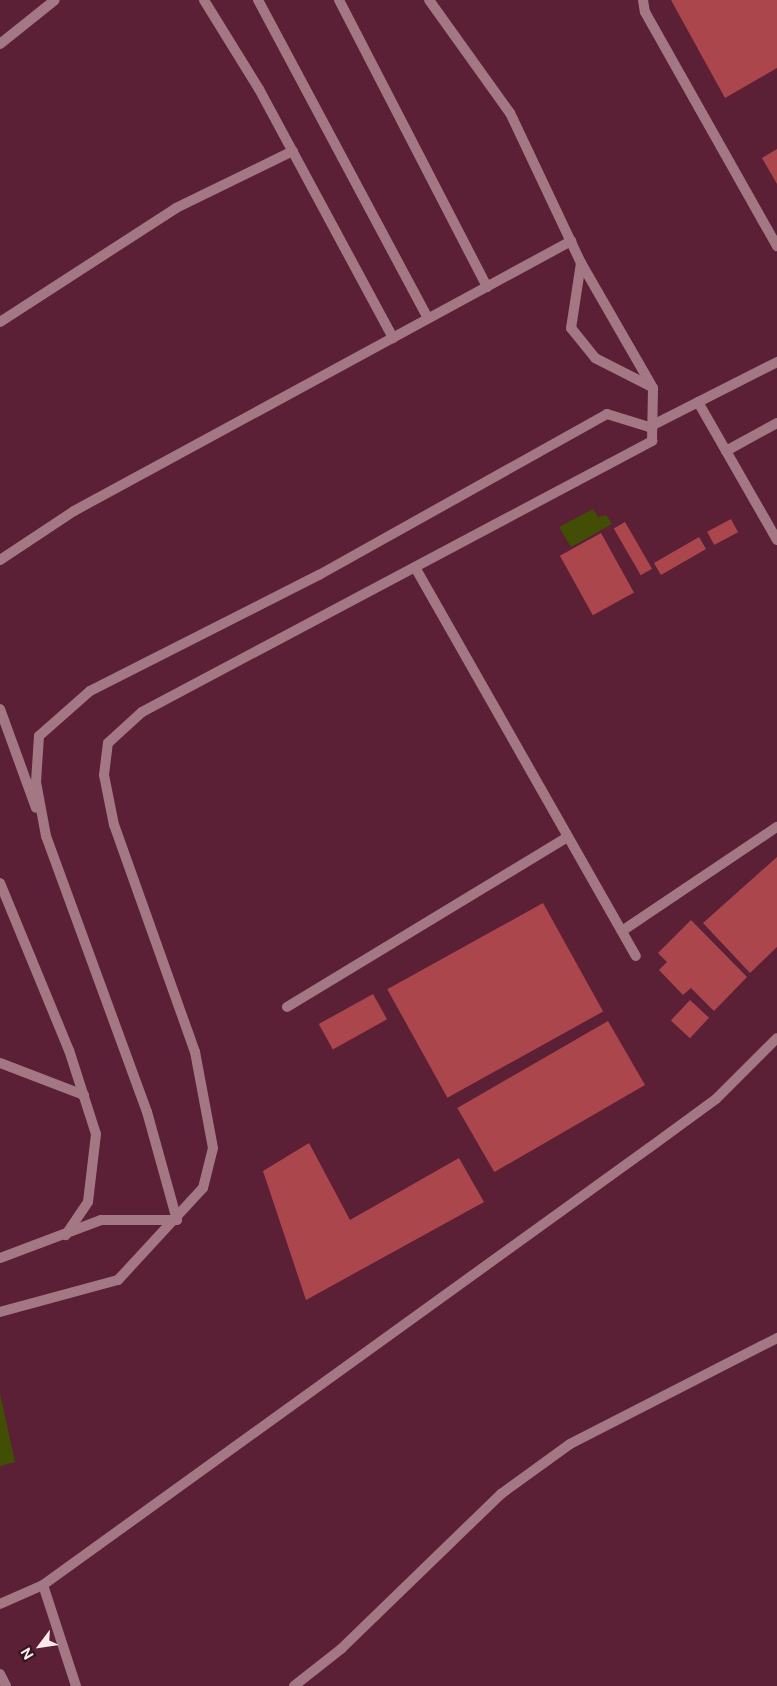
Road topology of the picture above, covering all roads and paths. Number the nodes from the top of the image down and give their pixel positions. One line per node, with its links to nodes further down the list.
1 (55, 0): 7 (lane)
2 (204, 0): 8 (lane)
3 (258, 0): 13 (lane)
4 (339, 0): 12 (lane)
5 (429, 0): 9 (lane)
6 (643, 0): 10 (lane)
7 (0, 44)
8 (293, 151): 14 (lane); 15 (lane)
9 (571, 241): 11 (lane); 12 (lane)
10 (777, 246)
11 (581, 264): 17 (lane); 17 (lane)
12 (487, 287): 13 (lane)
13 (428, 318): 15 (lane)
14 (0, 322)
15 (394, 338): 23 (lane)
16 (777, 362): 18 (lane)
17 (653, 388): 20 (lane)
18 (698, 402): 20 (lane); 21 (lane)
19 (777, 423): 21 (lane)
20 (649, 427): 24 (lane); 28 (lane)
21 (726, 452): 22 (lane)
22 (777, 540)
23 (0, 560)
24 (416, 569): 27 (lane); 36 (lane)
25 (0, 709): 28 (lane)
26 (777, 827): 30 (lane)
27 (568, 837): 30 (lane); 32 (lane)
28 (52, 851): 36 (lane)
29 (0, 883): 35 (lane)
30 (622, 931): 31 (lane)
31 (636, 956)
32 (287, 1007)
33 (777, 1038): 41 (lane)
34 (0, 1062): 35 (lane)
35 (84, 1095): 37 (lane)
36 (177, 1220): 37 (lane); 39 (lane)
37 (66, 1235): 38 (lane)
38 (0, 1258)
39 (0, 1312)
40 (777, 1338): 46 (lane)
41 (43, 1585): 42 (lane); 45 (lane)
42 (0, 1604)
43 (0, 1674): 44 (lane)
44 (6, 1686)
45 (76, 1686)
46 (294, 1686)

